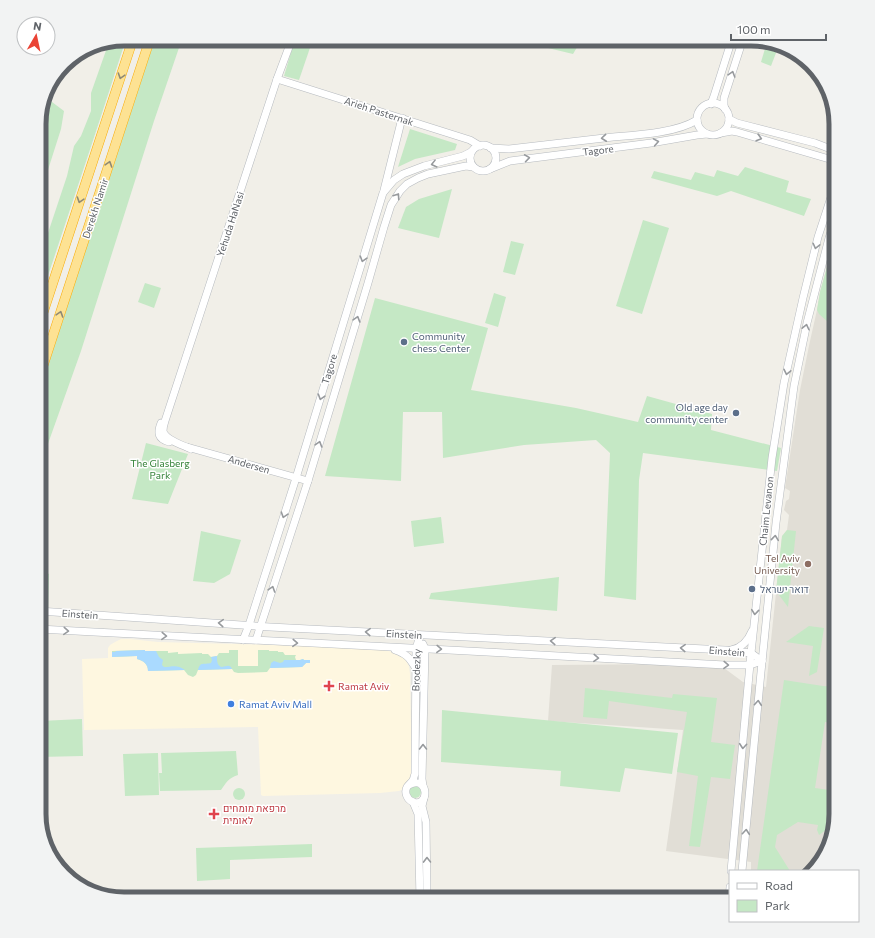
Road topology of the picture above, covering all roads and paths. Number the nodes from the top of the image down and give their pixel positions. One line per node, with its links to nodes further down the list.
1 (131, 46): 24 (highway, Derekh Namir, one-way to 24)
2 (148, 46): 25 (highway, Derekh Namir, one-way to 2)
3 (289, 46): 6 (street, Yehuda HaNasi)
4 (730, 46): 7 (street)
5 (741, 46): 8 (street, one-way to 5)
6 (277, 79): 9 (street, Arieh Pasternak); 26 (street, Yehuda HaNasi)
7 (711, 104): 8 (street); 11 (street)
8 (725, 109): 10 (street)
9 (402, 118): 14 (street, Arieh Pasternak); 21 (street)
10 (729, 119): 12 (street); 16 (street)
11 (697, 120): 13 (street); 15 (street, Tagore, one-way to 15)
12 (721, 133): 13 (street); 18 (street, one-way to 18)
13 (707, 134): 20 (street, Tagore, one-way to 13)
14 (480, 146): 15 (street); 17 (street)
15 (491, 148): 20 (street)
16 (829, 148)
17 (471, 152): 19 (street); 21 (street, Tagore, one-way to 21)
18 (829, 159)
19 (473, 167): 20 (street); 28 (street, Tagore, one-way to 19)
20 (490, 169)
21 (383, 193): 27 (street, Tagore, one-way to 27)
22 (829, 203): 32 (street, Chaim Levanon, one-way to 32)
23 (829, 238): 42 (street, Chaim Levanon, one-way to 23)
24 (46, 304)
25 (46, 357)
26 (161, 431): 27 (street, Andersen)
27 (296, 478): 28 (street, Andersen); 30 (street, Tagore, one-way to 30)
28 (308, 481): 31 (street, Tagore, one-way to 28)
29 (46, 611): 30 (street, Einstein, one-way to 29)
30 (249, 625): 31 (street, Einstein); 35 (street, Tagore)
31 (260, 626): 34 (street, Einstein, one-way to 31); 36 (street, Tagore)
32 (754, 628): 40 (street); 41 (street, Chaim Levanon)
33 (46, 629): 35 (street, Einstein, one-way to 35)
34 (420, 634): 38 (street, Brodezky); 39 (street, Brodezky); 40 (street, Einstein, one-way to 34)
35 (243, 640): 36 (street, Einstein)
36 (256, 640): 37 (street, Einstein, one-way to 37)
37 (385, 647): 38 (street, Einstein); 44 (street)
38 (416, 649): 39 (street, Einstein); 44 (street, Brodezky)
39 (425, 649): 43 (street, Einstein, one-way to 43); 46 (street, Brodezky, one-way to 39)
40 (725, 650): 41 (street, Einstein)
41 (751, 653): 42 (street, Einstein); 43 (street, Chaim Levanon)
42 (762, 661): 43 (street, Einstein); 50 (street, Chaim Levanon, one-way to 42)
43 (750, 665): 49 (street, Chaim Levanon, one-way to 49)
44 (416, 669): 45 (street, Brodezky)
45 (409, 785): 46 (street); 48 (street)
46 (423, 786): 47 (street)
47 (424, 798): 48 (street); 52 (street, one-way to 47)
48 (413, 802): 51 (street)
49 (732, 870)
50 (742, 870)
51 (420, 892)
52 (427, 892)

